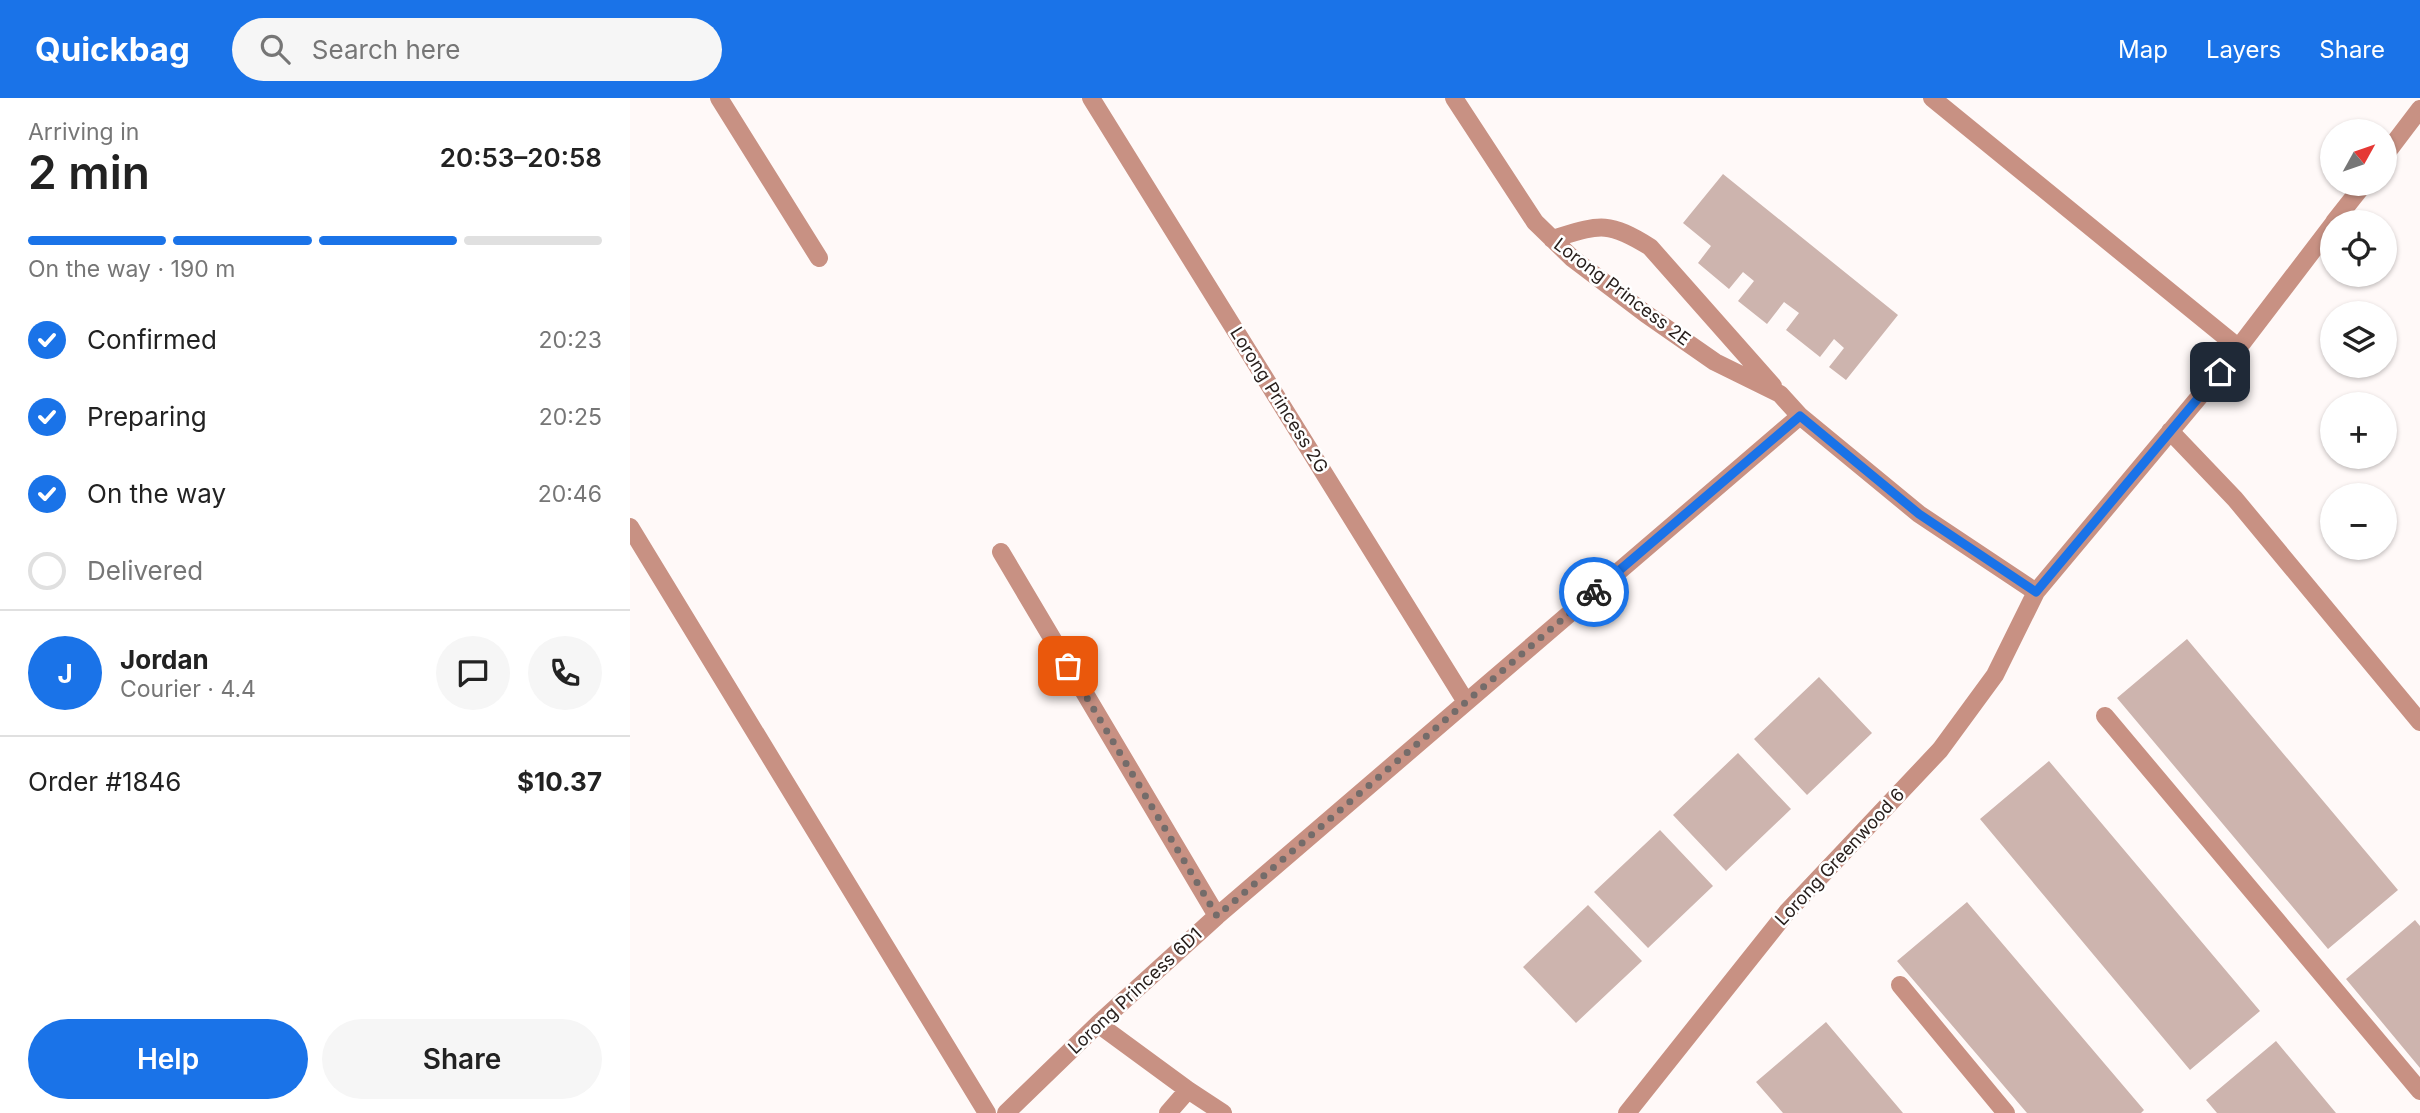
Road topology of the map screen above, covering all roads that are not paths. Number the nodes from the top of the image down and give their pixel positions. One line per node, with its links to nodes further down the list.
1 (719, 98): 11 (street)
2 (1091, 98): 19 (street, Lorong Princess 2G)
3 (1454, 98): 9 (street, Lorong Princess 2E)
4 (1932, 98): 12 (street)
5 (2420, 109): 6 (street)
6 (2398, 138)
7 (2355, 196): 8 (street)
8 (2344, 210)
9 (1552, 239): 13 (street, Lorong Princess 2E); 13 (street)
10 (2320, 241): 12 (street)
11 (819, 258)
12 (2239, 348): 15 (street)
13 (1780, 394): 14 (street, Lorong Princess 2E)
14 (1800, 416): 18 (street); 19 (street, Lorong Princess 6D1)
15 (2170, 431): 18 (street); 21 (street)
16 (630, 527): 27 (street)
17 (1000, 552): 22 (street)
18 (2036, 592): 31 (street, Lorong Greenwood 6)
19 (1466, 702): 22 (street, Lorong Princess 6D1)
20 (2105, 716): 26 (street)
21 (2420, 722)
22 (1217, 916): 24 (street, Lorong Princess 6D1)
23 (1900, 985): 32 (street)
24 (1098, 1024): 25 (street); 28 (street, Lorong Princess 6D1)
25 (1188, 1090): 29 (street); 30 (street)
26 (2420, 1091)
27 (987, 1113)
28 (1006, 1113)
29 (1168, 1113)
30 (1223, 1113)
31 (1627, 1113)
32 (2006, 1113)

